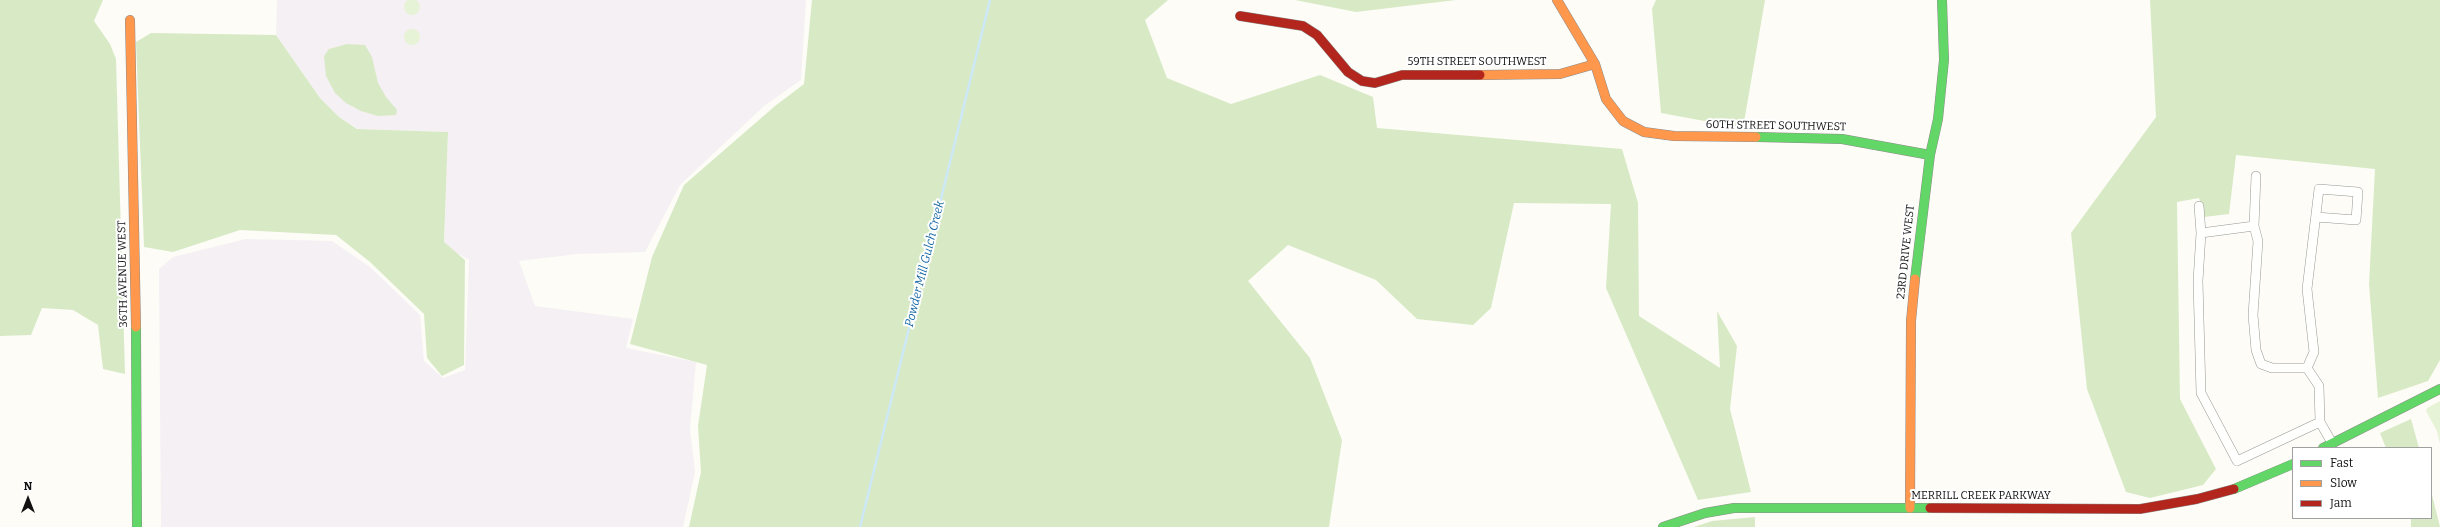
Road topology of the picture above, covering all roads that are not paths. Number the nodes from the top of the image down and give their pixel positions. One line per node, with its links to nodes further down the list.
1 (1557, 0): 5 (street, 60TH STREET SOUTHWEST)
2 (1942, 0): 6 (street, 23RD DRIVE WEST)
3 (1240, 16): 5 (street, 59TH STREET SOUTHWEST)
4 (130, 20): 19 (street, 36TH AVENUE WEST)
5 (1595, 64): 6 (street, 60TH STREET SOUTHWEST)
6 (1930, 155): 18 (street, 23RD DRIVE WEST)
7 (2256, 176): 10 (street)
8 (2199, 206): 11 (street)
9 (2316, 217): 9 (street); 12 (street)
10 (2254, 226): 11 (street); 12 (street)
11 (2201, 233): 14 (street)
12 (2307, 368): 14 (street)
13 (2440, 389): 15 (street)
14 (2320, 422): 15 (street)
15 (2332, 443): 16 (street)
16 (2325, 447)
17 (2292, 464): 18 (street, MERRILL CREEK PARKWAY)
18 (1910, 508): 20 (street, MERRILL CREEK PARKWAY)
19 (137, 527)
20 (1663, 527)

